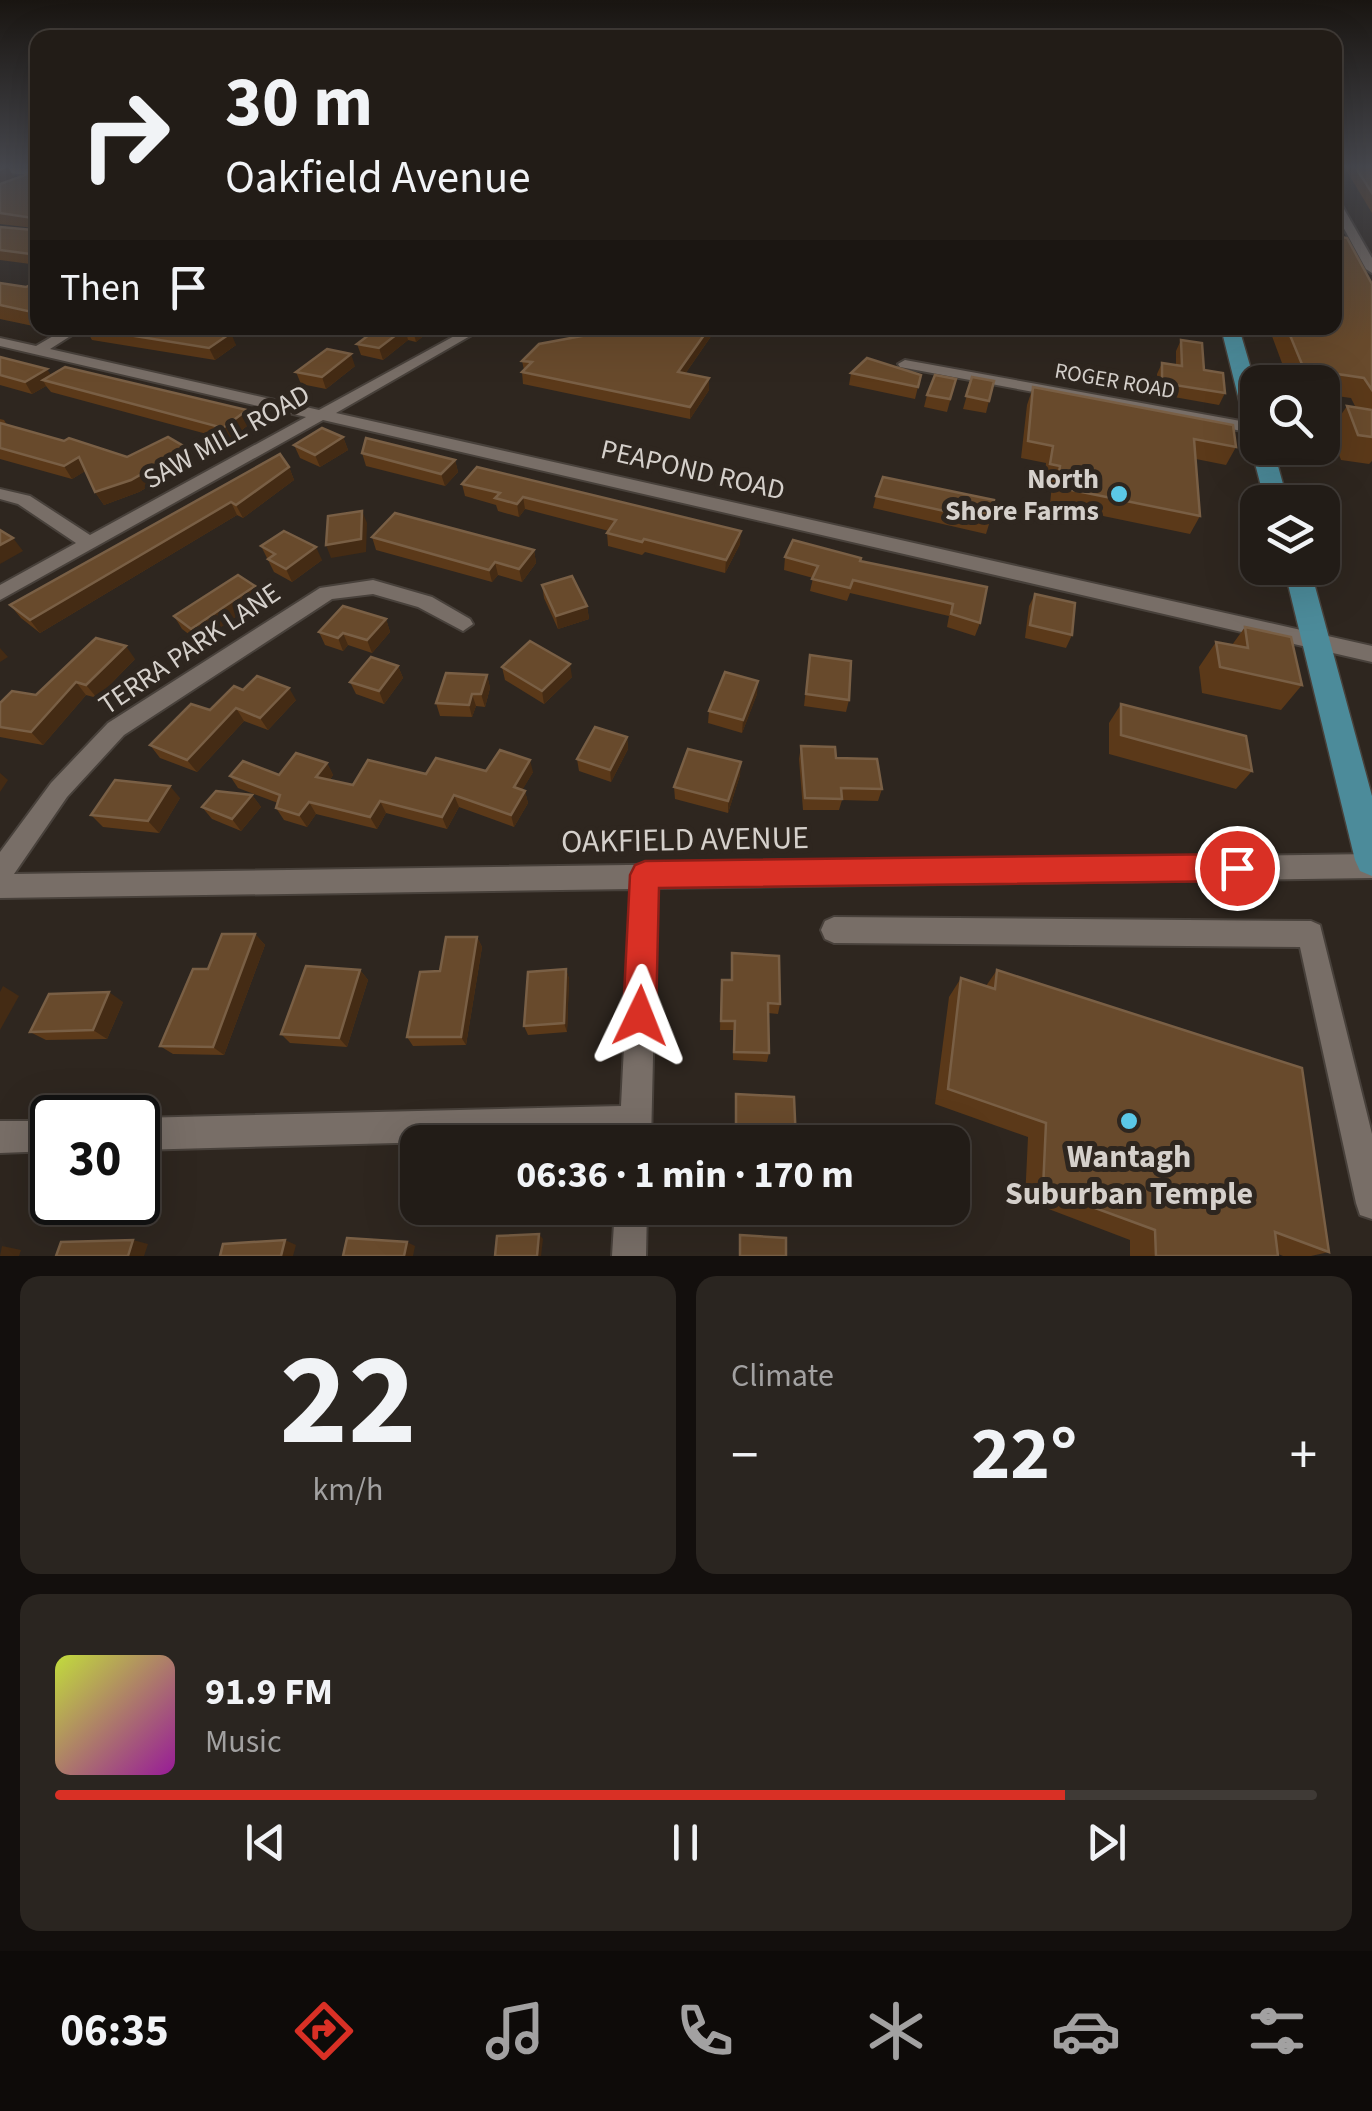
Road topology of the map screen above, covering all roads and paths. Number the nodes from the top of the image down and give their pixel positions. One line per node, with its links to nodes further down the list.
1 (1347, 224): 2 (street)
2 (1360, 248): 3 (street)
3 (1372, 269)
4 (64, 335): 8 (street)
5 (465, 335): 11 (street, SAW MILL ROAD)
6 (1232, 335): 10 (main road)
7 (0, 342): 8 (street, PEAPOND ROAD)
8 (39, 350): 11 (street, PEAPOND ROAD)
9 (906, 364): 12 (street, ROGER ROAD)
10 (1240, 366)
11 (324, 413): 14 (street, SAW MILL ROAD); 18 (street, PEAPOND ROAD)
12 (1240, 427)
13 (0, 494): 14 (street)
14 (89, 544): 16 (street, SAW MILL ROAD)
15 (1302, 585): 18 (main road)
16 (0, 594)
17 (463, 624): 21 (street, TERRA PARK LANE)
18 (1318, 642): 19 (street, PEAPOND ROAD); 20 (main road)
19 (1372, 654)
20 (1372, 863): 22 (street, OAKFIELD AVENUE)
21 (0, 873)
22 (645, 875): 23 (street, OAKFIELD AVENUE); 25 (street)
23 (0, 886)
24 (834, 930): 30 (street)
25 (635, 1125)
26 (400, 1133): 27 (street)
27 (160, 1134)
28 (30, 1136): 29 (street)
29 (0, 1137)
30 (1372, 1203)
31 (630, 1225): 32 (street)
32 (629, 1256)

